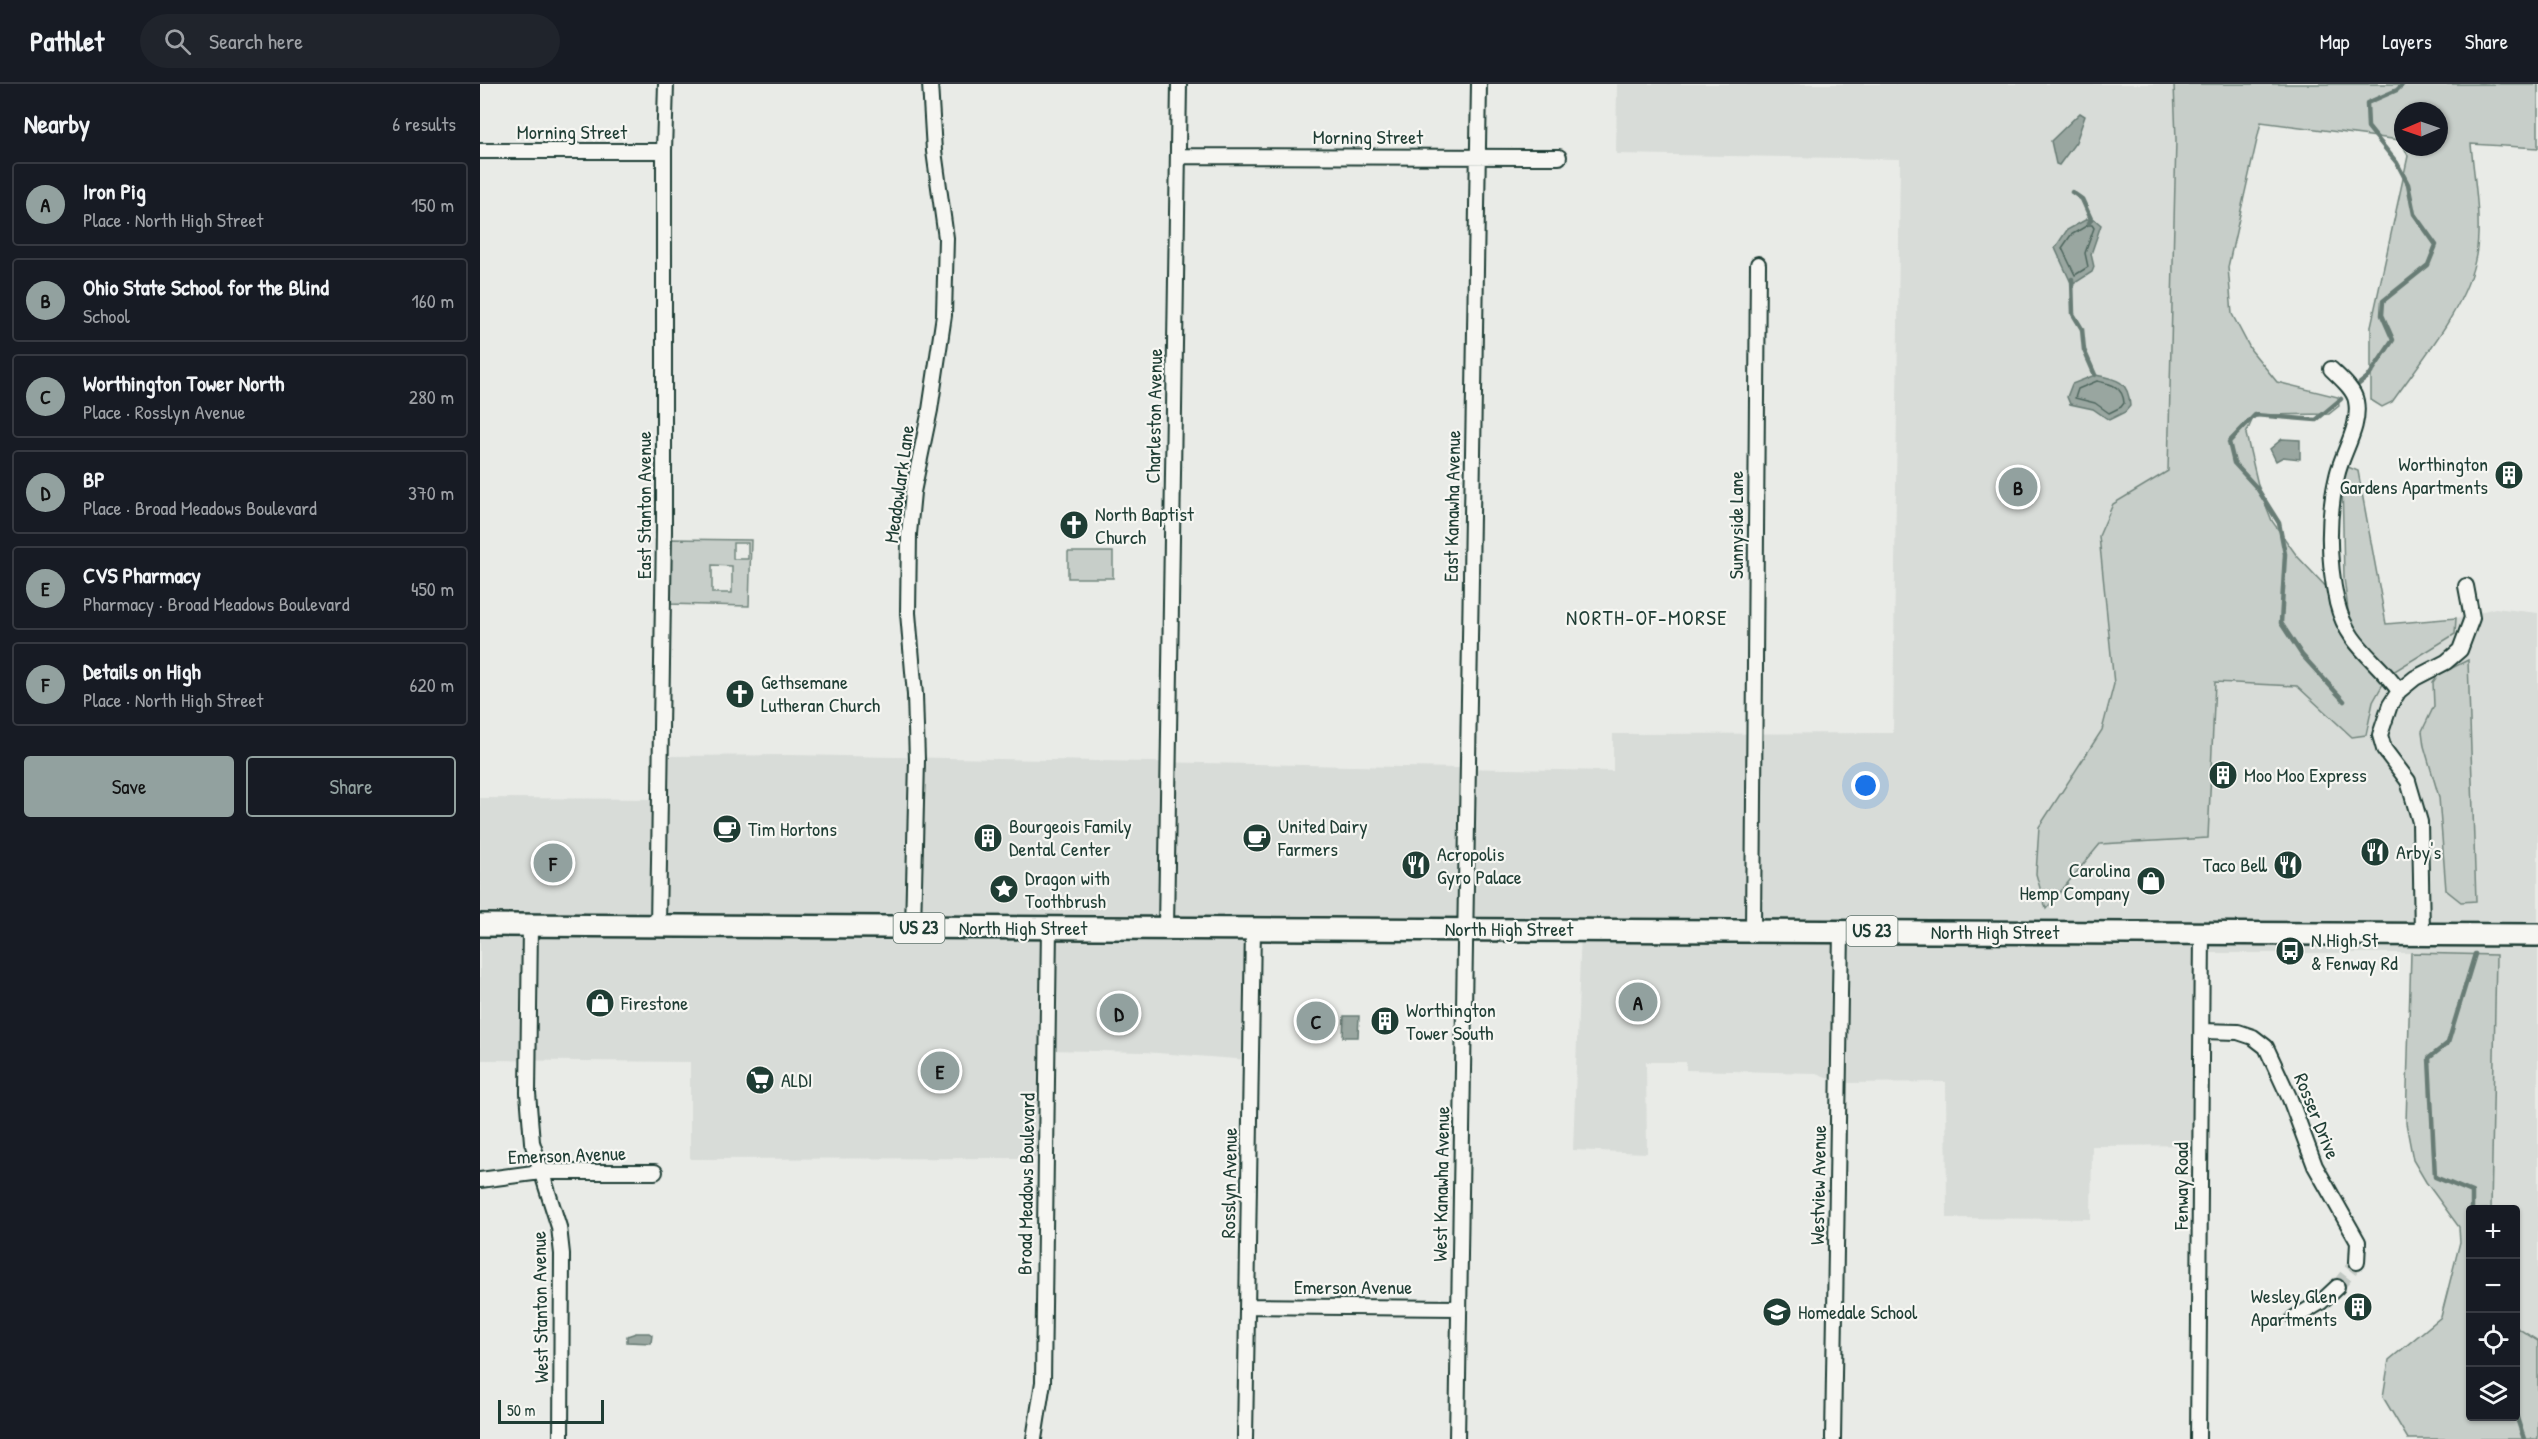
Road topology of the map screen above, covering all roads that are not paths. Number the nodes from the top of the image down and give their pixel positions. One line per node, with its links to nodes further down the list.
1 (666, 84): 5 (street, East Stanton Avenue)
2 (930, 84): 17 (street, Meadowlark Lane)
3 (1179, 84): 7 (street, Charleston Avenue)
4 (1479, 84): 8 (street, East Kanawha Avenue)
5 (664, 151): 6 (street, Morning Street); 16 (street, East Stanton Avenue)
6 (480, 152)
7 (1178, 156): 8 (street, Morning Street); 19 (street, Charleston Avenue)
8 (1478, 156): 9 (street, Morning Street); 21 (street, East Kanawha Avenue)
9 (1559, 157)
10 (1758, 264): 22 (street, Sunnyside Lane)
11 (2331, 369): 13 (street)
12 (2466, 586): 13 (street)
13 (2399, 692): 25 (street)
14 (480, 925): 15 (main road, North High Street / US 23)
15 (530, 926): 16 (main road, North High Street / US 23); 28 (street, West Stanton Avenue)
16 (658, 927): 17 (main road, North High Street / US 23)
17 (914, 928): 18 (main road, North High Street / US 23)
18 (1049, 928): 19 (main road, North High Street / US 23); 37 (street, Broad Meadows Boulevard)
19 (1166, 928): 20 (main road, North High Street / US 23)
20 (1253, 928): 21 (main road, North High Street / US 23); 33 (street, Rosslyn Avenue)
21 (1465, 929): 22 (main road, North High Street / US 23); 34 (street, West Kanawha Avenue)
22 (1753, 930): 23 (main road, North High Street / US 23)
23 (1841, 931): 24 (main road, North High Street / US 23); 40 (street, Westview Avenue)
24 (2202, 933): 25 (main road, North High Street / US 23); 27 (street, Fenway Road)
25 (2422, 934): 26 (main road, North High Street / US 23)
26 (2538, 935)
27 (2202, 1031): 31 (street, Rosser Drive); 41 (street, Fenway Road)
28 (541, 1172): 29 (street, Emerson Avenue); 30 (street, Emerson Avenue); 36 (street, West Stanton Avenue)
29 (656, 1172)
30 (480, 1180)
31 (2357, 1262)
32 (2337, 1287): 35 (street)
33 (1247, 1306): 34 (street, Emerson Avenue); 38 (street, Rosslyn Avenue)
34 (1459, 1308): 39 (street, West Kanawha Avenue)
35 (2294, 1317)
36 (561, 1439)
37 (1034, 1439)
38 (1245, 1439)
39 (1457, 1439)
40 (1833, 1439)
41 (2198, 1439)

